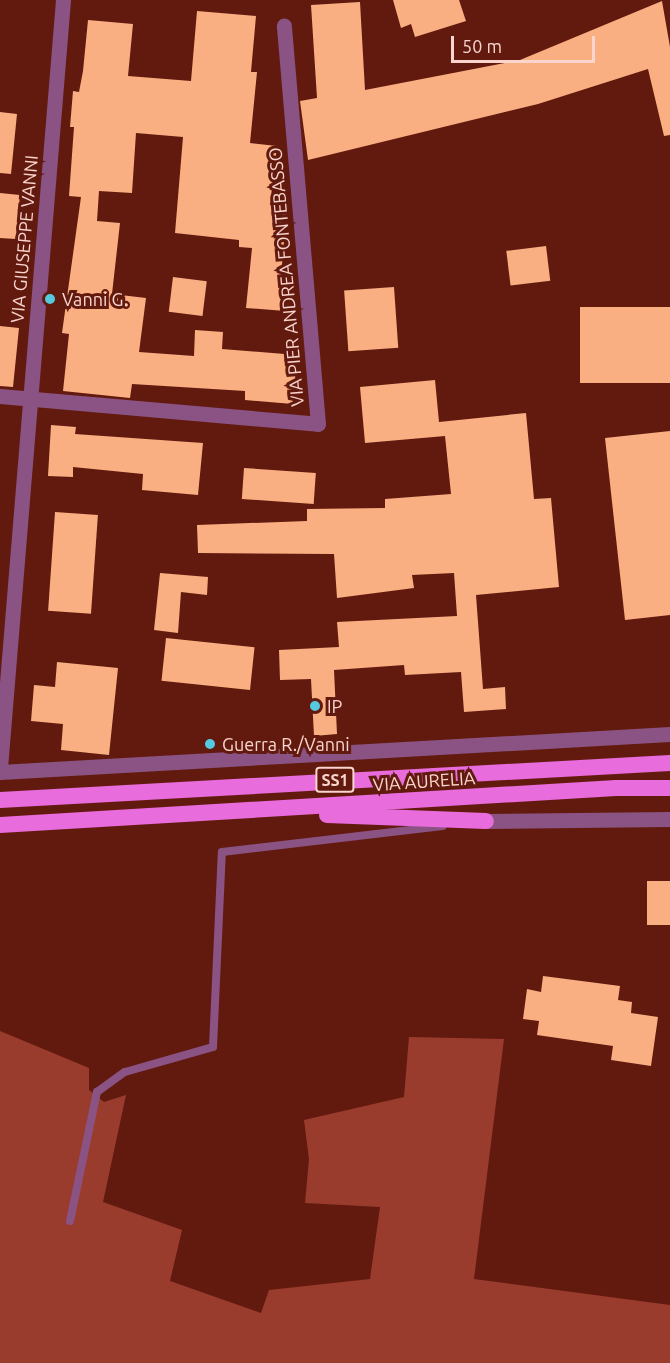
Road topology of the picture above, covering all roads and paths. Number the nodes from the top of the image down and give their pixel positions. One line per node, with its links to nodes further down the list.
1 (63, 0): 4 (street, VIA GIUSEPPE VANNI)
2 (284, 25): 4 (street, VIA PIER ANDREA FONTEBASSO)
3 (0, 396): 4 (street, VIA PIER ANDREA FONTEBASSO)
4 (30, 399): 7 (street, VIA GIUSEPPE VANNI)
5 (670, 734): 7 (street, VIA AURELIA)
6 (670, 763): 9 (highway, VIA AURELIA / SS1)
7 (0, 770)
8 (670, 788): 10 (highway, VIA AURELIA / SS1)
9 (0, 800)
10 (287, 809): 12 (highway); 13 (highway, VIA AURELIA / SS1)
11 (670, 819): 12 (street)
12 (486, 821): 14 (lane)
13 (0, 825)
14 (70, 1221)

